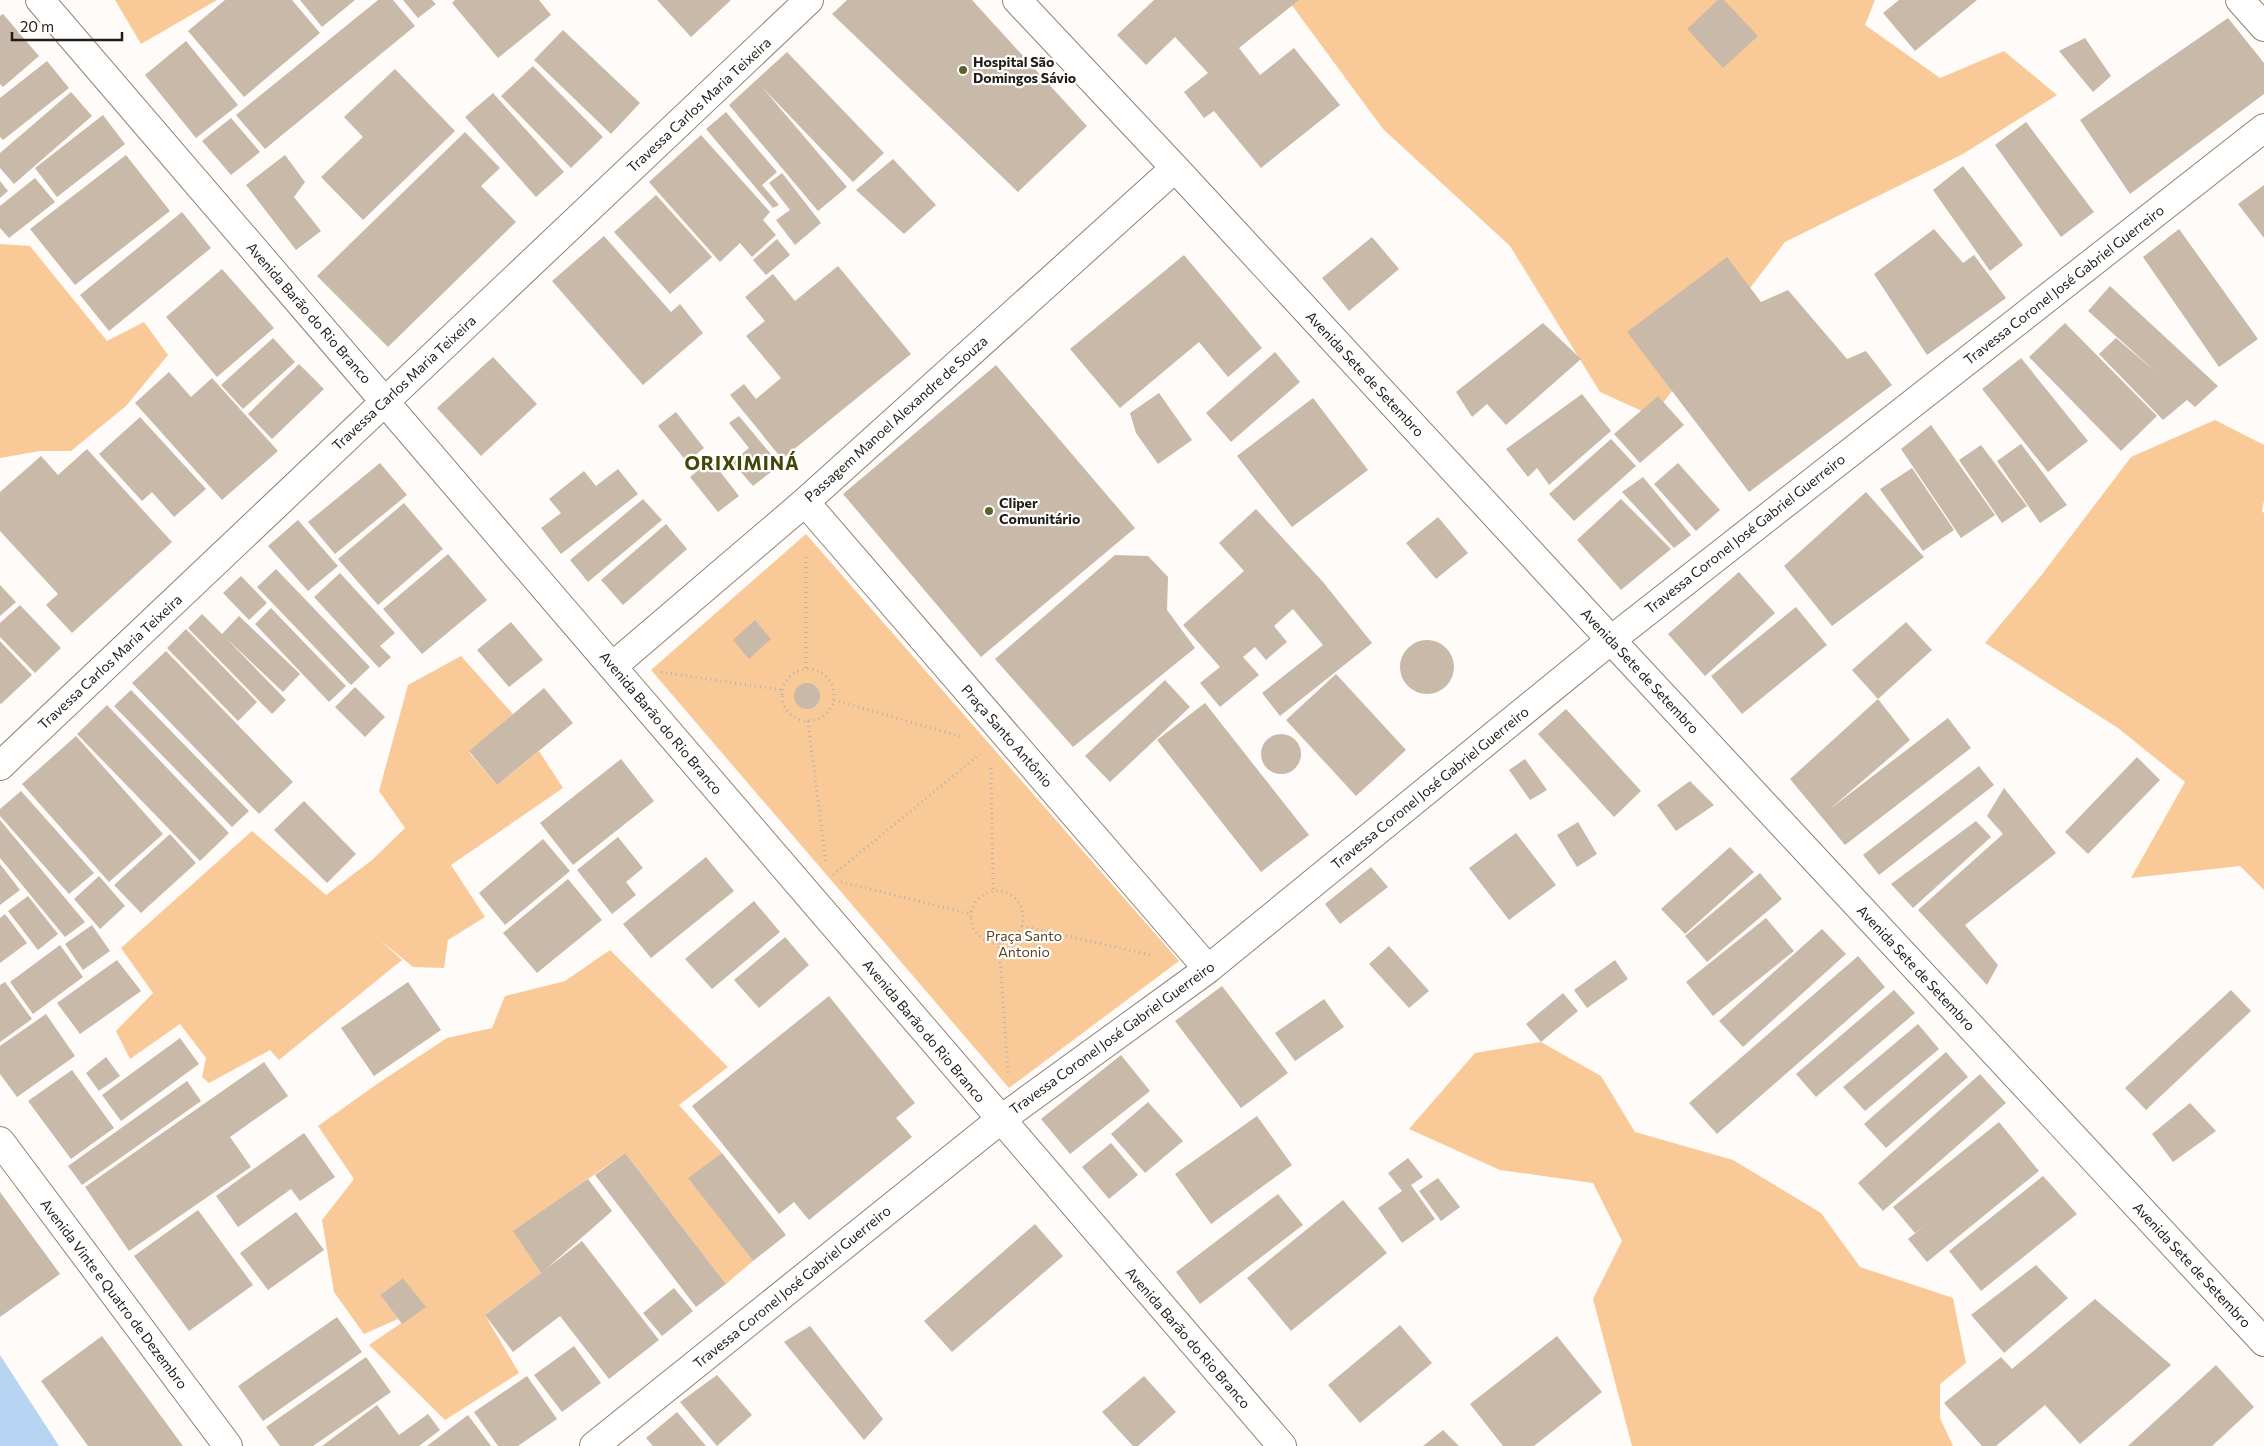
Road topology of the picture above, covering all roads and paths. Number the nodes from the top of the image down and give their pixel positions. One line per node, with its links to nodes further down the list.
1 (40, 0): 8 (street, Avenida Barão do Rio Branco)
2 (809, 0): 8 (street, Travessa Carlos Maria Teixeira)
3 (1017, 0): 7 (street, Avenida Sete de Setembro)
4 (2240, 0): 5 (street)
5 (2264, 27)
6 (2264, 128): 11 (street, Travessa Coronel José Gabriel Guerreiro)
7 (1175, 168): 9 (street, Passagem Manoel Alexandre de Souza); 11 (street, Avenida Sete de Setembro)
8 (385, 401): 12 (street, Avenida Barão do Rio Branco); 21 (street, Travessa Carlos Maria Teixeira)
9 (805, 502): 12 (street, Passagem Manoel Alexandre de Souza); 30 (street, Praça Santo Antônio)
10 (806, 554): 13 (path)
11 (1611, 640): 30 (street, Travessa Coronel José Gabriel Guerreiro); 34 (street, Avenida Sete de Setembro)
12 (613, 666): 32 (street, Avenida Barão do Rio Branco)
13 (806, 668): 15 (path); 16 (path)
14 (660, 672): 15 (path)
15 (782, 690): 17 (path)
16 (834, 700): 17 (path); 18 (path)
17 (808, 721): 22 (path)
18 (972, 740)
19 (983, 751): 23 (path)
20 (991, 765): 25 (path)
21 (0, 766)
22 (827, 869)
23 (828, 879)
24 (838, 882): 26 (path)
25 (993, 891): 26 (path); 27 (path)
26 (970, 914): 28 (path)
27 (1022, 926): 28 (path); 29 (path)
28 (999, 942): 31 (path)
29 (1160, 957)
30 (1208, 969): 32 (street, Travessa Coronel José Gabriel Guerreiro)
31 (1008, 1079)
32 (1000, 1120): 36 (street, Travessa Coronel José Gabriel Guerreiro); 37 (street, Avenida Barão do Rio Branco)
33 (0, 1141): 35 (street, Avenida Vinte e Quatro de Dezembro)
34 (2264, 1342)
35 (228, 1446)
36 (594, 1446)
37 (1282, 1446)

